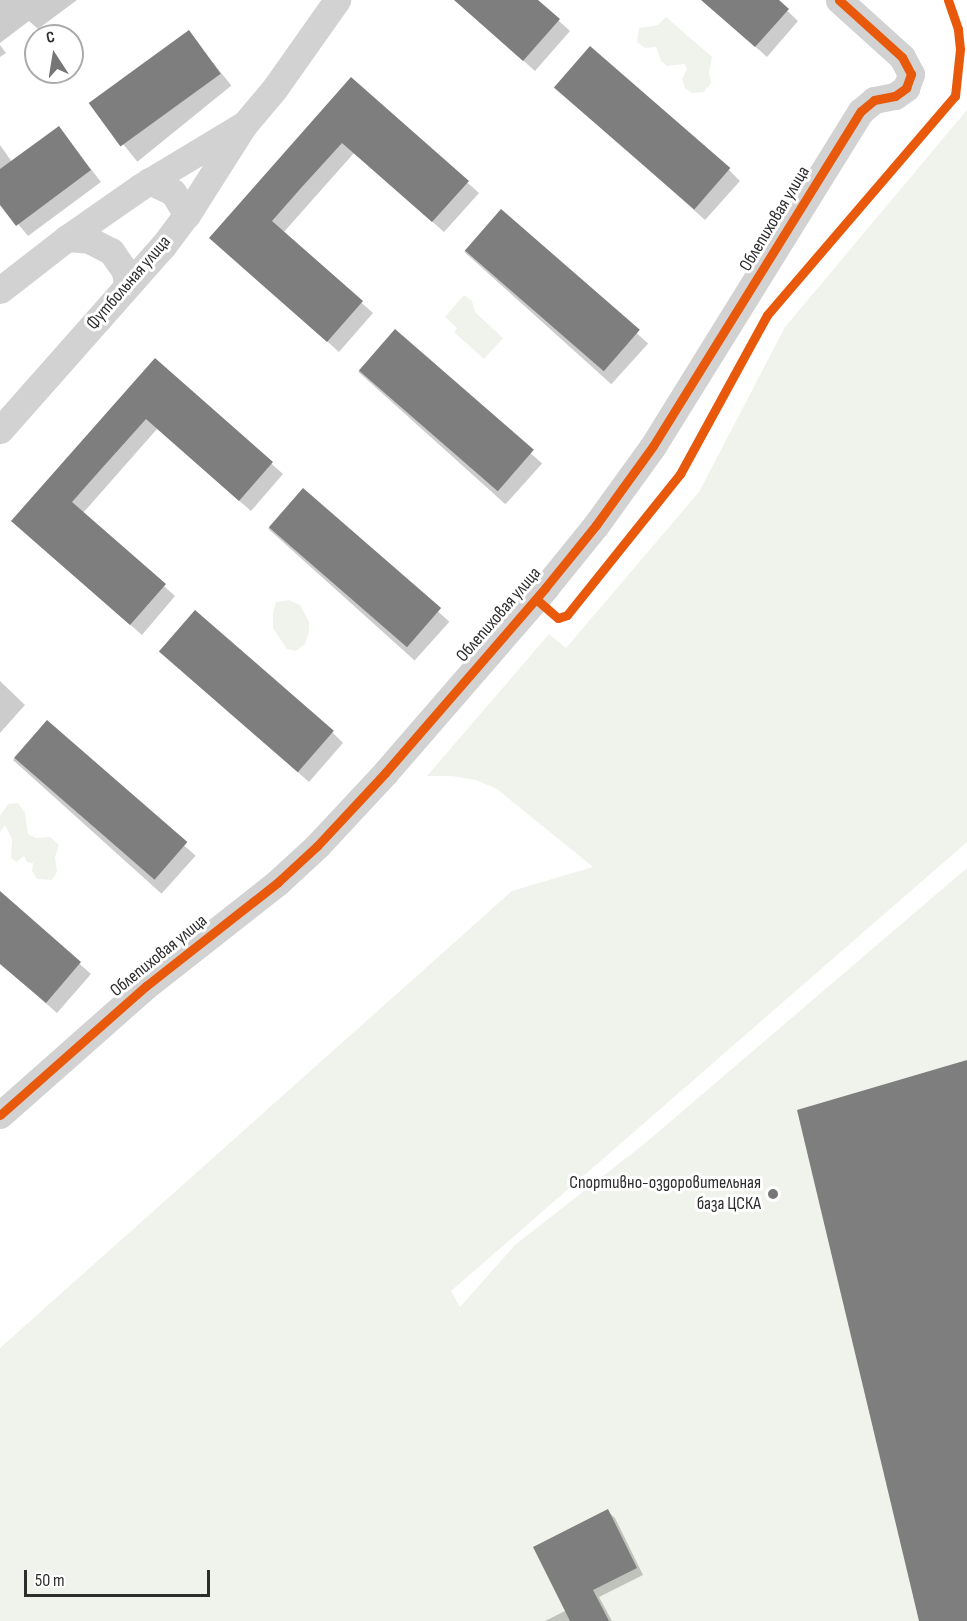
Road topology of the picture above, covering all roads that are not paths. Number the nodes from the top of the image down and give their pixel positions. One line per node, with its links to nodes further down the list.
1 (337, 0): 3 (street, Футбольная улица)
2 (839, 0): 10 (street, Облепиховая улица)
3 (244, 124): 4 (street, Футбольная улица); 5 (street, Футбольная улица)
4 (149, 181): 5 (street); 6 (street, Футбольная улица)
5 (187, 214): 7 (street, Футбольная улица)
6 (67, 237): 7 (street); 8 (street, Футбольная улица)
7 (127, 285): 9 (street, Футбольная улица)
8 (0, 290)
9 (0, 430)
10 (0, 1115)

